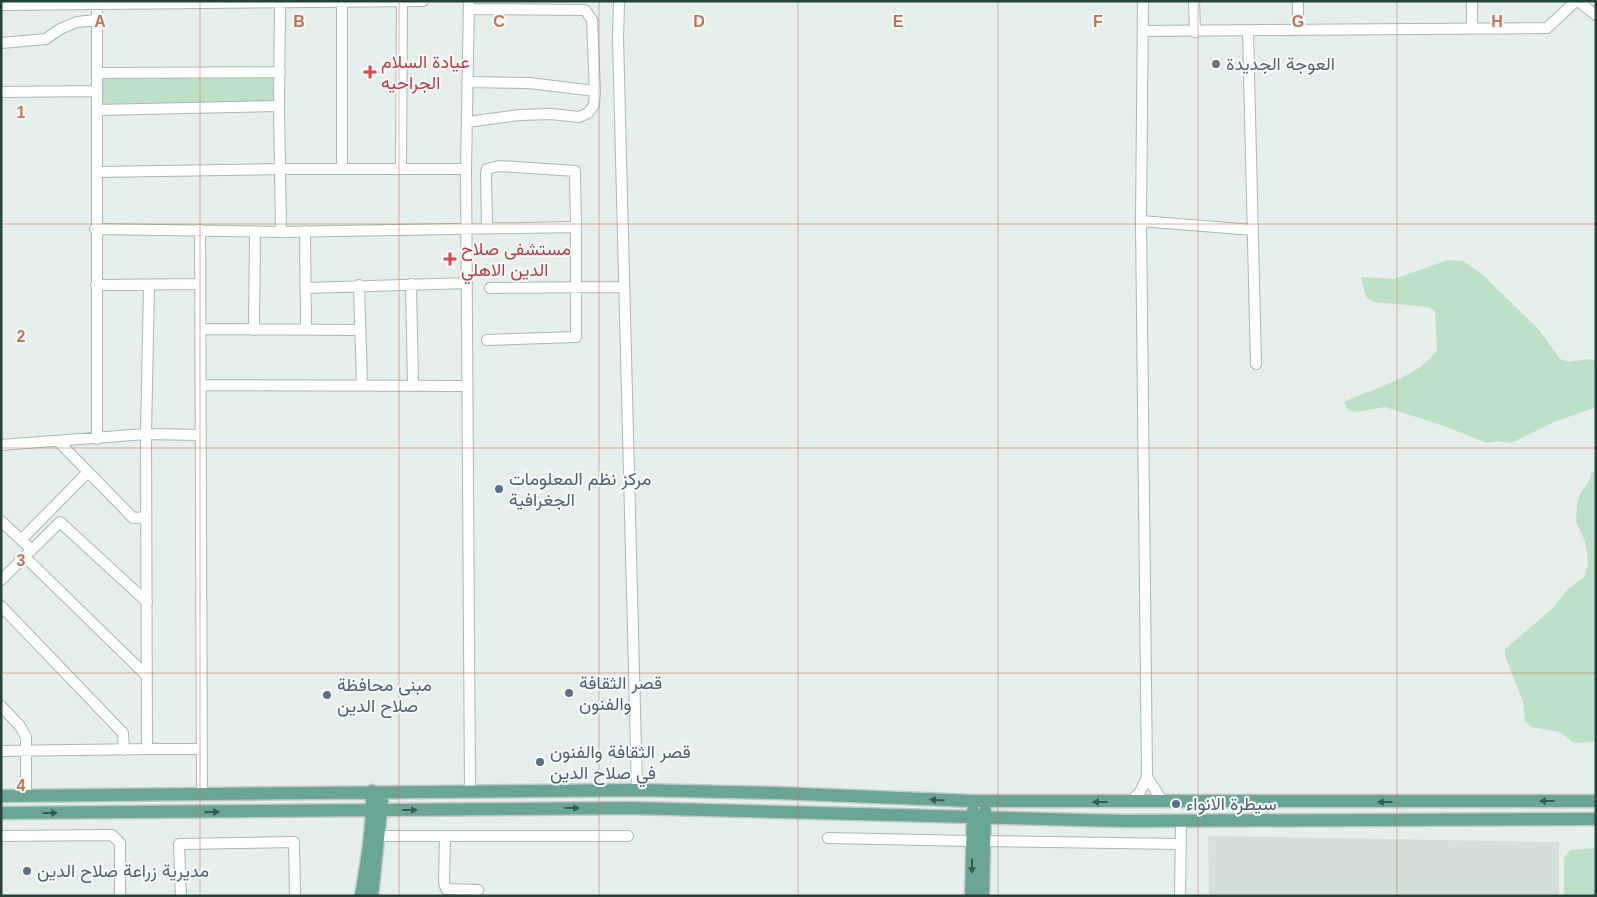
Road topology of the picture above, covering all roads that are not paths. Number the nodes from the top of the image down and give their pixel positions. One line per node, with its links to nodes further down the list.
1 (423, 1): 11 (street)
2 (619, 1): 55 (street)
3 (1143, 1): 20 (street)
4 (1194, 1): 21 (street)
5 (1298, 1): 19 (street)
6 (1472, 1): 18 (street)
7 (1577, 1): 16 (street); 18 (street)
8 (186, 2): 9 (street); 13 (street)
9 (280, 2): 10 (street); 24 (street)
10 (342, 2): 11 (street); 34 (street)
11 (402, 2): 35 (street)
12 (12, 3): 13 (street); 14 (street)
13 (97, 3): 17 (street)
14 (1, 5)
15 (469, 5): 26 (street); 27 (street)
16 (1596, 15)
17 (97, 20): 23 (street); 25 (street)
18 (1472, 29): 19 (street)
19 (1298, 30): 22 (street)
20 (1144, 32): 21 (street); 38 (street)
21 (1195, 32): 22 (street)
22 (1248, 32): 44 (street)
23 (1, 43)
24 (280, 72): 25 (street); 30 (street)
25 (97, 73): 29 (street)
26 (467, 82): 27 (street); 32 (street)
27 (595, 91): 32 (street)
28 (1, 92): 29 (street)
29 (97, 92): 31 (street)
30 (278, 106): 31 (street); 33 (street)
31 (97, 110): 37 (street)
32 (467, 122): 36 (street)
33 (280, 169): 34 (street); 37 (street); 47 (street)
34 (342, 169): 35 (street)
35 (401, 169): 36 (street)
36 (466, 169): 43 (street)
37 (98, 172): 41 (street)
38 (1141, 221): 44 (street); 88 (street)
39 (576, 227): 40 (street); 40 (street); 54 (street)
40 (487, 228): 43 (street)
41 (95, 229): 42 (street); 51 (street)
42 (200, 230): 46 (street); 49 (street)
43 (467, 230): 45 (street); 48 (street)
44 (1253, 230): 63 (street)
45 (305, 231): 47 (street); 56 (street)
46 (255, 232): 47 (street); 60 (street)
47 (281, 232)
48 (467, 283): 50 (street); 67 (street)
49 (200, 284): 52 (street); 58 (street)
50 (411, 284): 53 (street); 66 (street)
51 (96, 285): 52 (street); 70 (street)
52 (149, 285): 68 (street)
53 (359, 285): 56 (street); 61 (street)
54 (577, 287): 55 (street); 57 (street); 62 (street)
55 (624, 287): 89 (street)
56 (306, 288): 59 (street)
57 (490, 288)
58 (200, 329): 60 (street); 64 (street)
59 (306, 329): 60 (street); 61 (street)
60 (254, 330)
61 (360, 330): 65 (street)
62 (487, 340)
63 (1256, 364)
64 (201, 384): 65 (street); 69 (street)
65 (362, 385): 66 (street)
66 (412, 385): 67 (street)
67 (467, 386): 91 (street)
68 (146, 434): 69 (street); 70 (street); 74 (street)
69 (201, 436): 84 (street)
70 (97, 439): 71 (street)
71 (58, 441): 72 (street); 73 (street)
72 (1, 445)
73 (87, 473): 74 (street); 76 (street)
74 (146, 517): 79 (street)
75 (1, 521): 76 (street)
76 (21, 540): 77 (street)
77 (29, 554): 78 (street); 79 (street); 81 (street)
78 (1, 580)
79 (147, 602): 81 (street)
80 (1, 606): 85 (street)
81 (147, 676): 83 (street)
82 (1, 706): 86 (street)
83 (147, 749): 84 (street); 85 (street)
84 (202, 749): 92 (street)
85 (124, 750): 86 (street)
86 (27, 751): 87 (street); 94 (street)
87 (1, 752)
88 (1147, 777): 97 (street); 98 (street)
89 (637, 790): 91 (main road); 95 (main road, one-way to 89)
90 (377, 791): 91 (main road); 92 (main road); 100 (main road)
91 (470, 791)
92 (202, 794): 94 (main road)
93 (1, 796): 94 (main road)
94 (26, 796)
95 (978, 801): 97 (main road, one-way to 95); 102 (main road)
96 (1596, 801): 99 (main road, one-way to 99)
97 (1130, 802): 98 (main road)
98 (1163, 802): 99 (main road)
99 (1262, 802): 104 (main road)
100 (378, 810): 101 (main road, one-way to 100); 102 (main road, one-way to 102); 107 (main road); 117 (main road)
101 (1, 813)
102 (979, 818): 105 (main road); 111 (main road)
103 (1596, 819): 104 (main road)
104 (1264, 820): 105 (main road)
105 (1181, 821): 112 (street)
106 (1, 836): 114 (street)
107 (380, 836): 108 (street); 118 (main road)
108 (445, 836): 109 (street); 113 (street)
109 (628, 836)
110 (828, 838): 111 (street)
111 (979, 841): 112 (street); 119 (main road, one-way to 119); 120 (main road)
112 (1180, 844): 121 (street)
113 (478, 890)
114 (120, 896)
115 (181, 896): 116 (street)
116 (296, 896)
117 (361, 896)
118 (372, 896)
119 (972, 896)
120 (983, 896)
121 (1180, 896)

